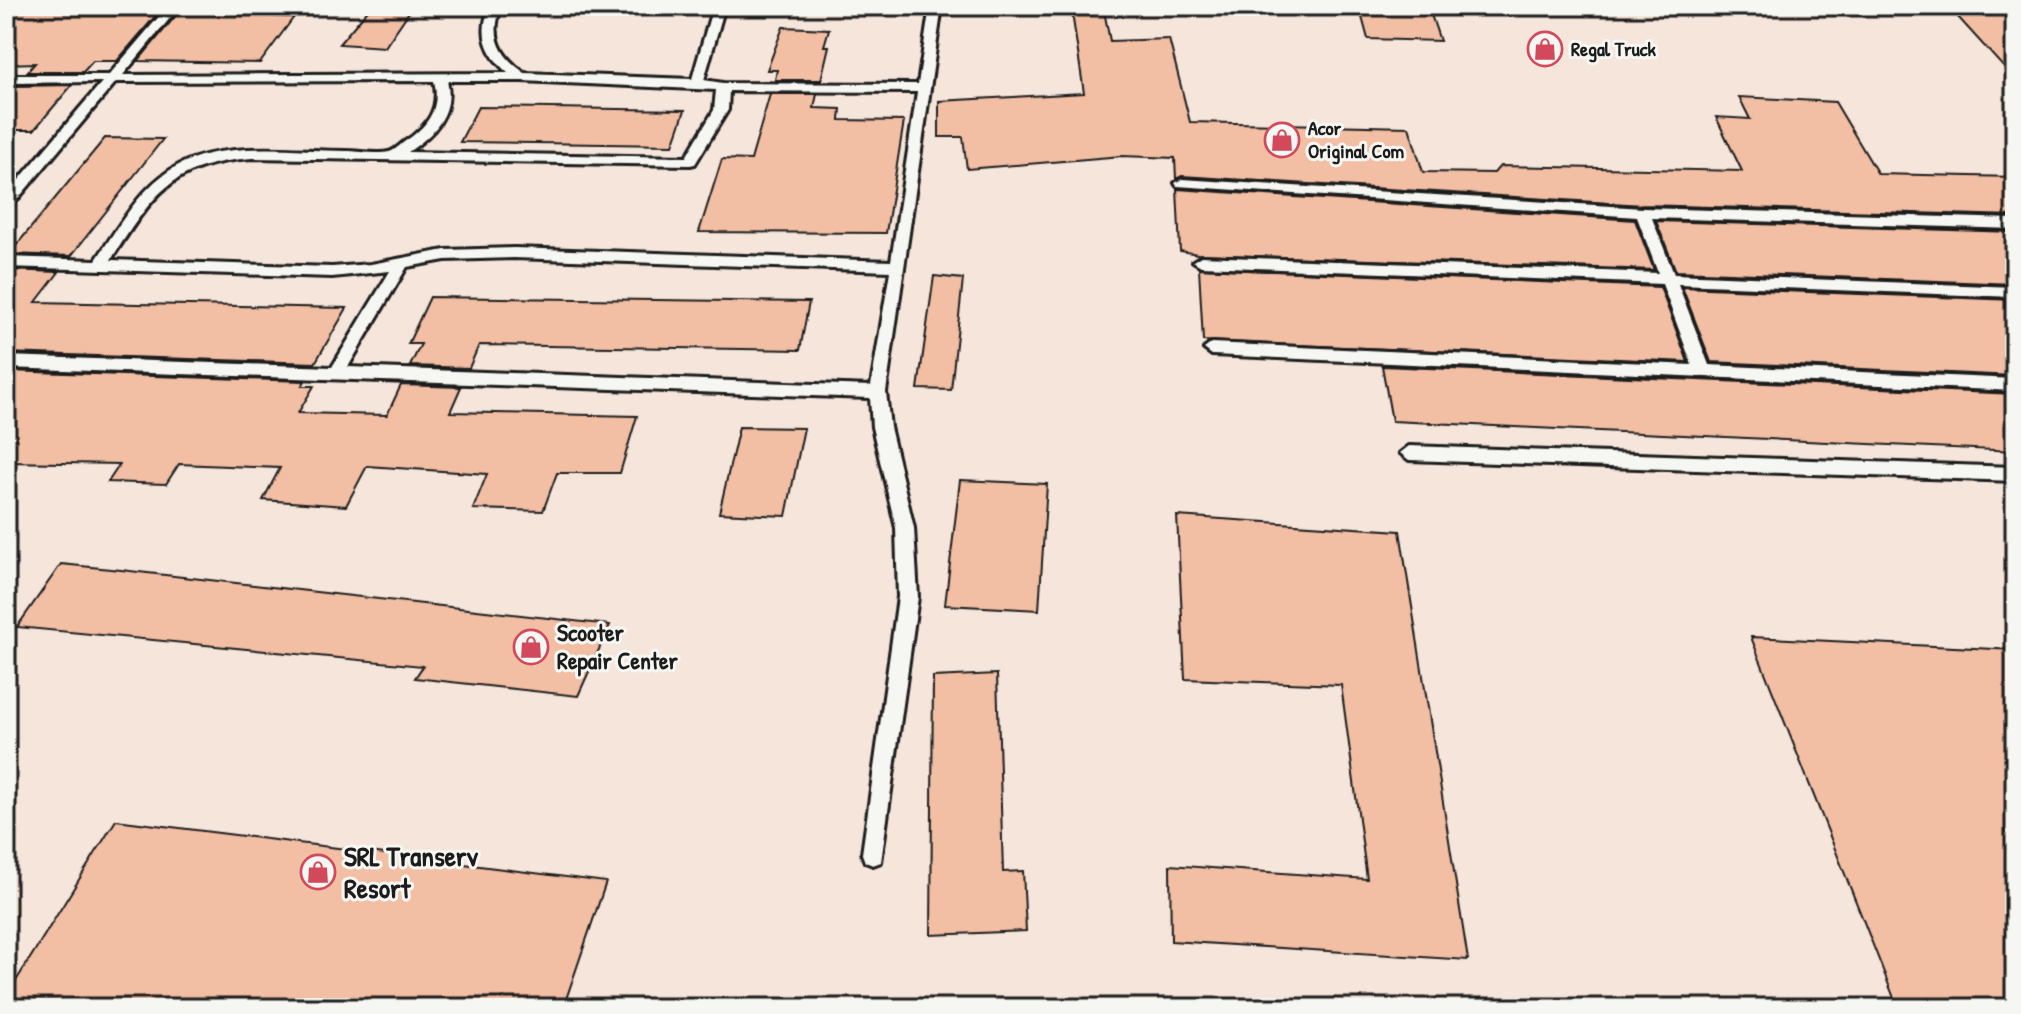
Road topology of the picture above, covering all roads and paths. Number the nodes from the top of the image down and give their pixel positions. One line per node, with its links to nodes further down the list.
1 (174, 6): 6 (lane)
2 (496, 6): 5 (lane)
3 (719, 6): 9 (lane)
4 (936, 6): 11 (lane)
5 (522, 77): 7 (lane); 9 (lane)
6 (115, 78): 7 (lane); 8 (lane); 14 (lane)
7 (440, 78): 12 (lane)
8 (6, 79)
9 (697, 83): 10 (lane)
10 (723, 87): 11 (lane); 12 (lane)
11 (923, 88): 21 (lane)
12 (391, 157): 19 (lane)
13 (1182, 183): 15 (lane)
14 (6, 204)
15 (1643, 213): 16 (lane); 22 (lane)
16 (2015, 224)
17 (1201, 261): 22 (lane)
18 (6, 262): 19 (lane)
19 (102, 263): 20 (lane)
20 (401, 264): 21 (lane); 26 (lane)
21 (898, 266): 29 (lane)
22 (1670, 279): 23 (lane); 27 (lane)
23 (2015, 292)
24 (1212, 349): 27 (lane)
25 (6, 362): 26 (lane)
26 (338, 370): 29 (lane)
27 (1703, 371): 28 (lane)
28 (2015, 385)
29 (878, 392): 32 (lane)
30 (1409, 453): 31 (lane)
31 (2015, 474)
32 (873, 854)

